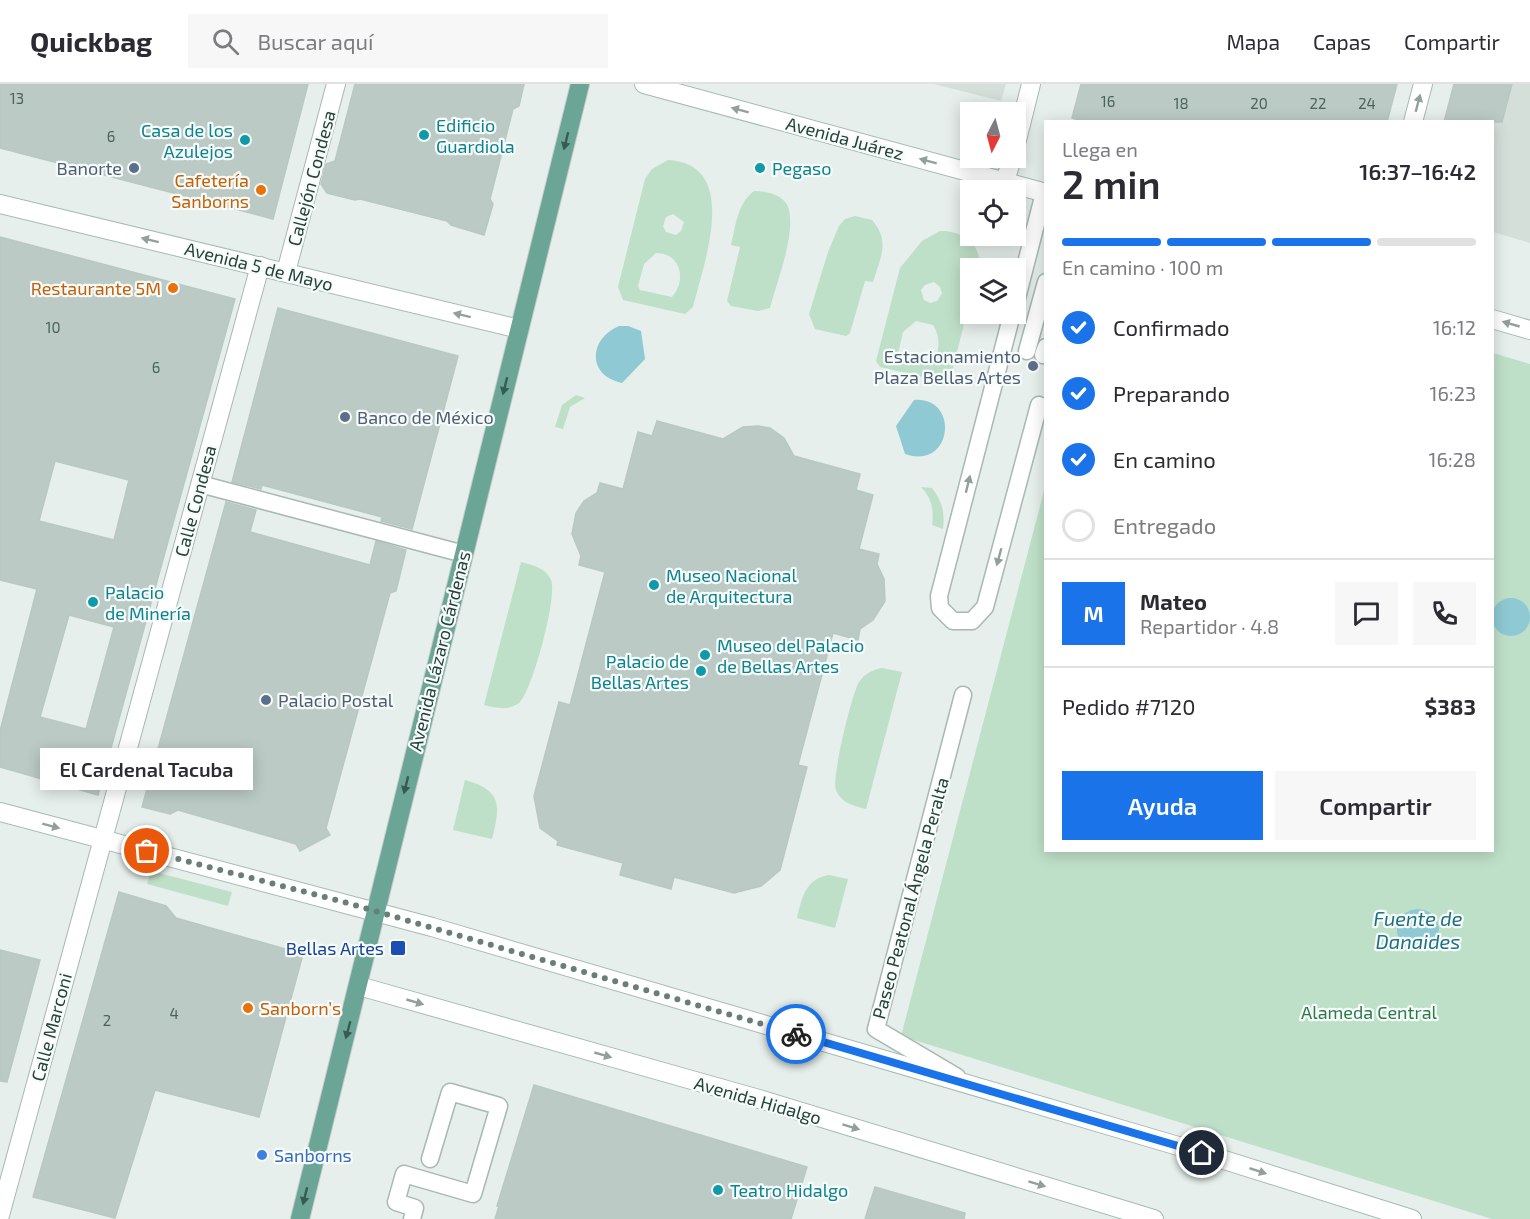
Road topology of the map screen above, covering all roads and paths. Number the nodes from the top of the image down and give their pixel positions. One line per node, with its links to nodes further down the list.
1 (336, 84): 15 (main road, Callejón Condesa)
2 (580, 84): 19 (main road, Avenida Lázaro Cárdenas, one-way to 19)
3 (644, 84): 8 (main road, Avenida Juárez, one-way to 3)
4 (1031, 84): 6 (main road)
5 (1423, 84): 7 (main road, one-way to 5)
6 (1026, 104)
7 (1414, 120)
8 (998, 180)
9 (1026, 188): 10 (main road, Avenida Juárez)
10 (1044, 193)
11 (1044, 197): 13 (lane)
12 (0, 204): 14 (main road, Avenida 5 de Mayo, one-way to 12)
13 (1026, 264)
14 (260, 267): 15 (main road, Avenida 5 de Mayo); 23 (main road, Calle Condesa)
15 (286, 272): 19 (main road, Avenida 5 de Mayo, one-way to 15)
16 (1044, 302): 21 (lane)
17 (1494, 320): 20 (main road, one-way to 17)
18 (1009, 324): 22 (lane, one-way to 18)
19 (519, 329): 24 (main road, Avenida Lázaro Cárdenas, one-way to 24)
20 (1530, 330)
21 (1039, 351)
22 (1038, 405)
23 (200, 484): 24 (lane); 27 (main road, Calle Condesa)
24 (464, 554): 28 (main road, Avenida Lázaro Cárdenas, one-way to 28)
25 (963, 695): 30 (lane, Paseo Peatonal Ángela Peralta)
26 (0, 812): 27 (main road, one-way to 27)
27 (103, 840): 28 (main road); 32 (main road, Calle Marconi)
28 (376, 912): 29 (main road, Avenida Lázaro Cárdenas); 30 (main road)
29 (359, 986): 33 (main road, Avenida Lázaro Cárdenas, one-way to 33); 35 (main road, Avenida Hidalgo, one-way to 35)
30 (971, 1085): 36 (main road, one-way to 36)
31 (430, 1160): 34 (lane)
32 (0, 1215)
33 (300, 1219)
34 (412, 1219)
35 (1154, 1219)
36 (1412, 1219)

